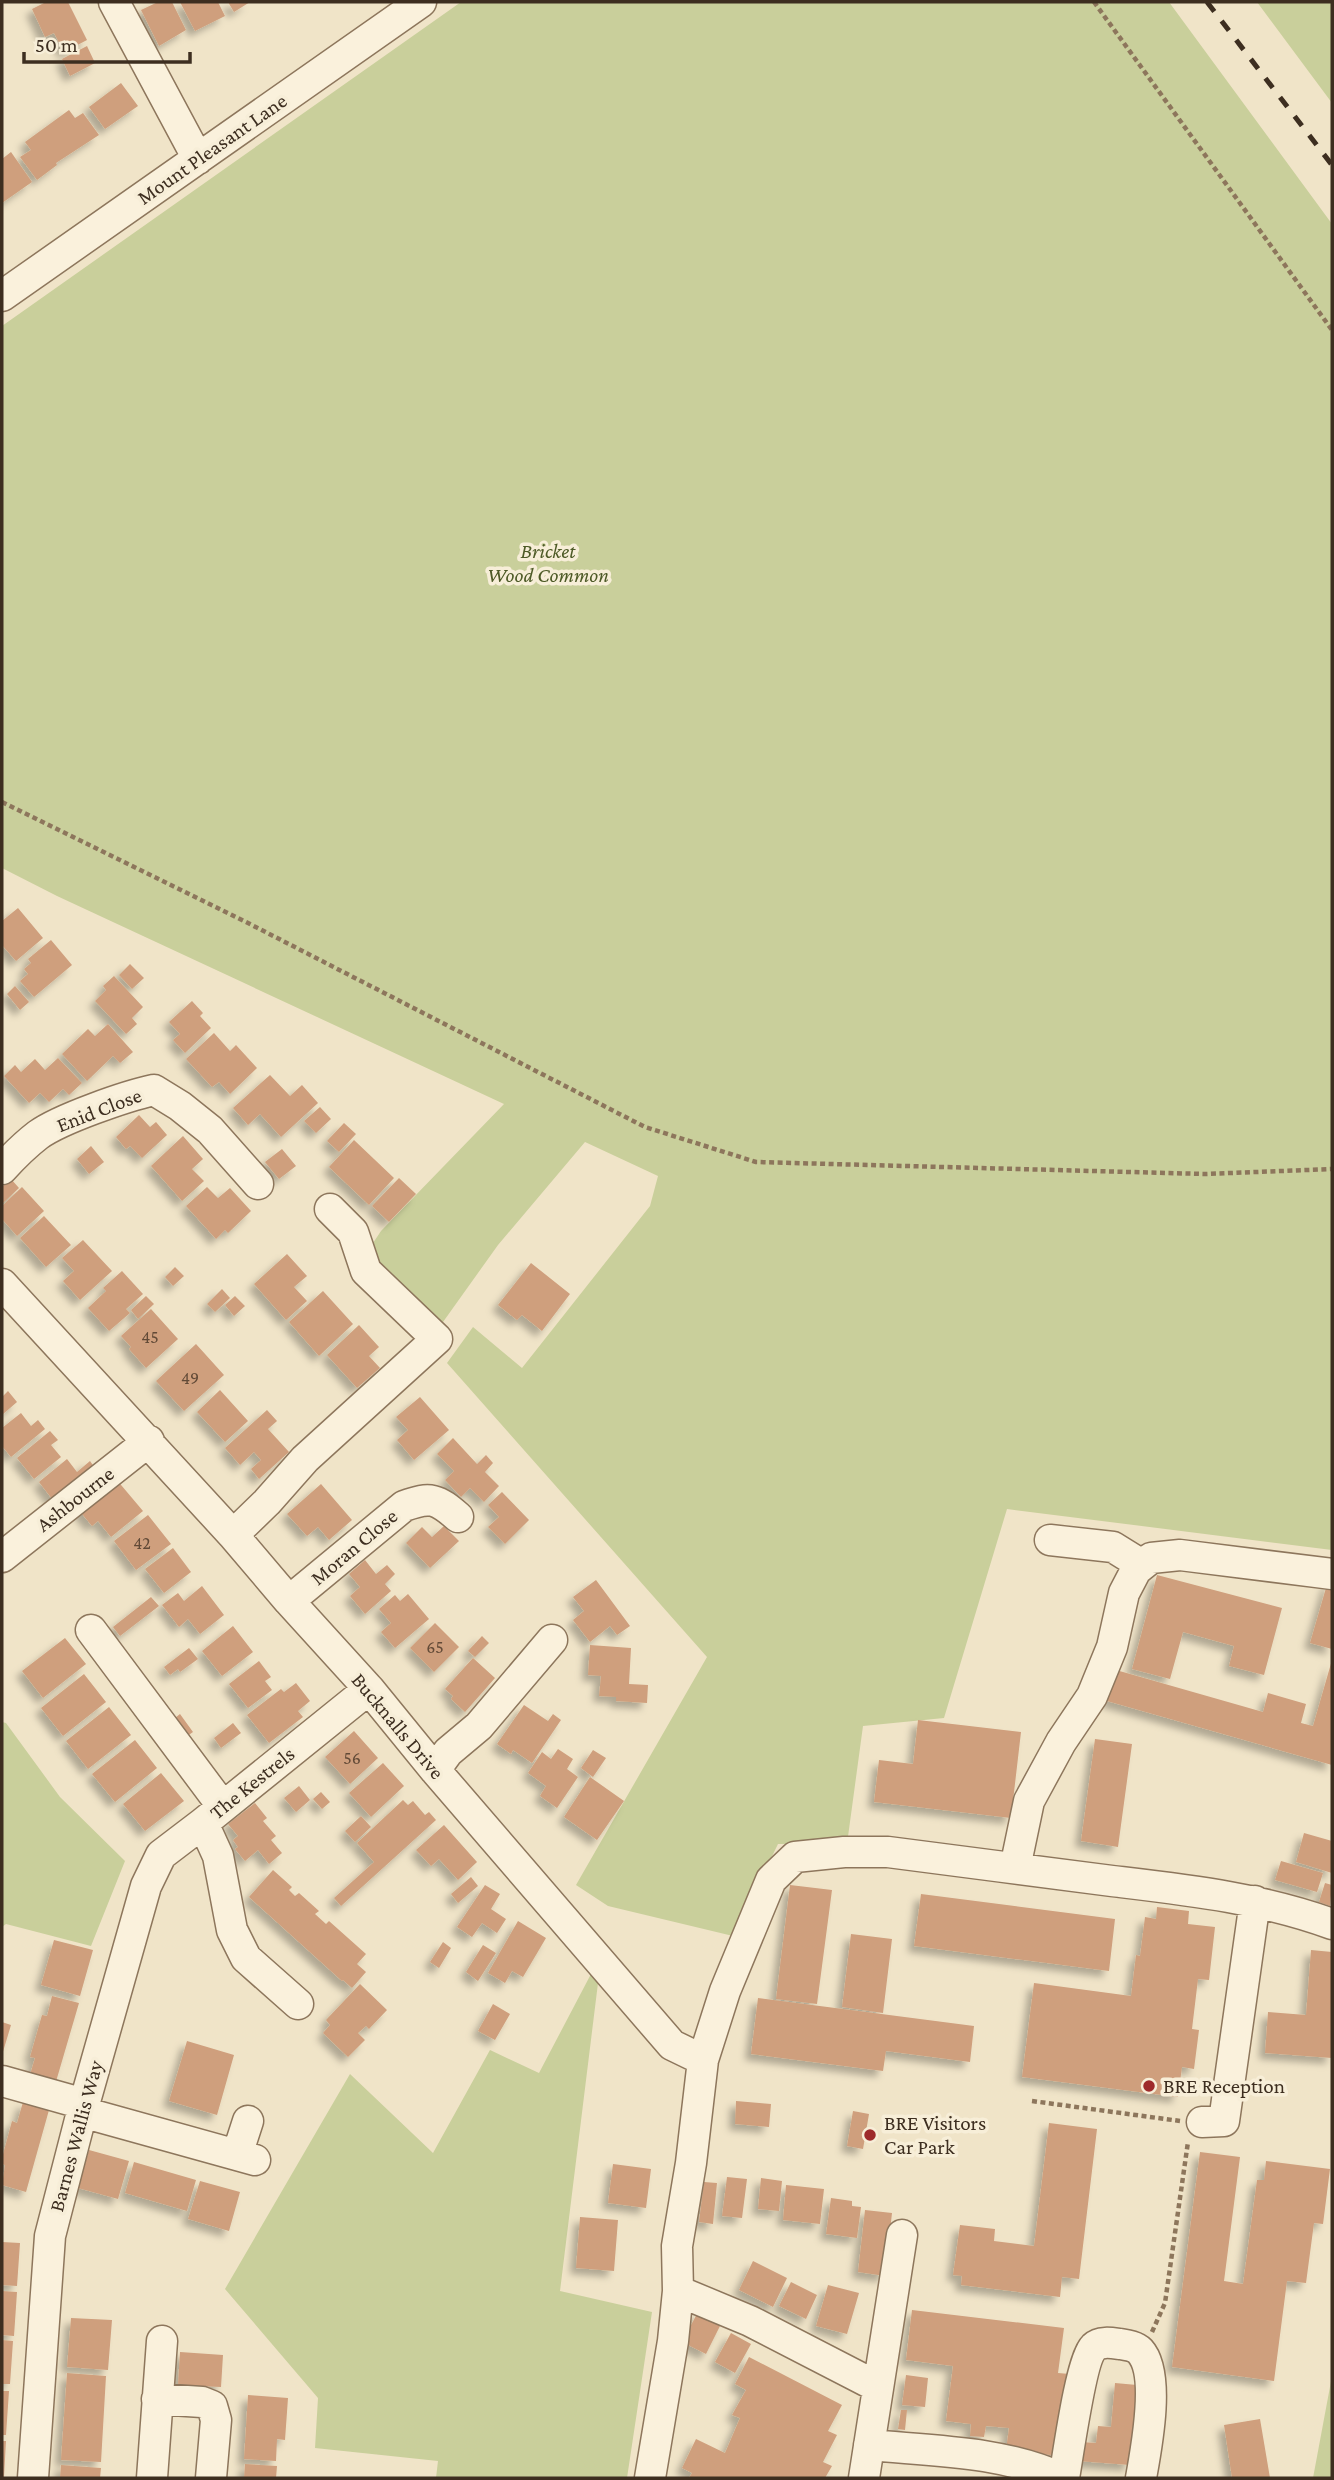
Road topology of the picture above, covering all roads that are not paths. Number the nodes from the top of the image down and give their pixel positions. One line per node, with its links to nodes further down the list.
1 (114, 2): 3 (street)
2 (421, 2): 3 (street, Mount Pleasant Lane)
3 (198, 159): 4 (street, Mount Pleasant Lane)
4 (2, 296)
5 (2, 1169): 6 (street, Enid Close)
6 (258, 1184)
7 (330, 1209): 11 (street)
8 (2, 1284): 9 (street, Bucknalls Drive)
9 (149, 1441): 11 (street, Bucknalls Drive); 13 (street, Ashbourne)
10 (458, 1517): 16 (street, Moran Close)
11 (233, 1535): 16 (street, Bucknalls Drive)
12 (1050, 1540): 14 (street)
13 (2, 1557)
14 (1142, 1564): 15 (street); 22 (street)
15 (1332, 1574)
16 (289, 1601): 19 (street, Bucknalls Drive)
17 (91, 1630): 21 (street)
18 (551, 1640): 20 (street)
19 (369, 1689): 20 (street, Bucknalls Drive); 21 (street, The Kestrels)
20 (435, 1770): 26 (street, Bucknalls Drive)
21 (213, 1815): 25 (street, The Kestrels); 28 (street, Barnes Wallis Way)
22 (1015, 1868): 23 (street); 26 (street)
23 (1255, 1901): 24 (street); 30 (street)
24 (1332, 1924)
25 (298, 2004)
26 (703, 2060): 32 (street)
27 (2, 2081): 28 (street)
28 (83, 2108): 29 (street); 37 (street, Barnes Wallis Way)
29 (247, 2121)
30 (1202, 2122)
31 (902, 2235): 34 (street)
32 (678, 2291): 34 (street); 40 (street)
33 (162, 2342): 35 (street)
34 (878, 2387): 36 (street)
35 (157, 2399): 38 (street); 39 (street)
36 (869, 2445): 41 (street); 42 (street)
37 (33, 2478)
38 (152, 2478)
39 (211, 2478)
40 (650, 2478)
41 (864, 2478)
42 (1063, 2478): 43 (street)
43 (1141, 2478)

